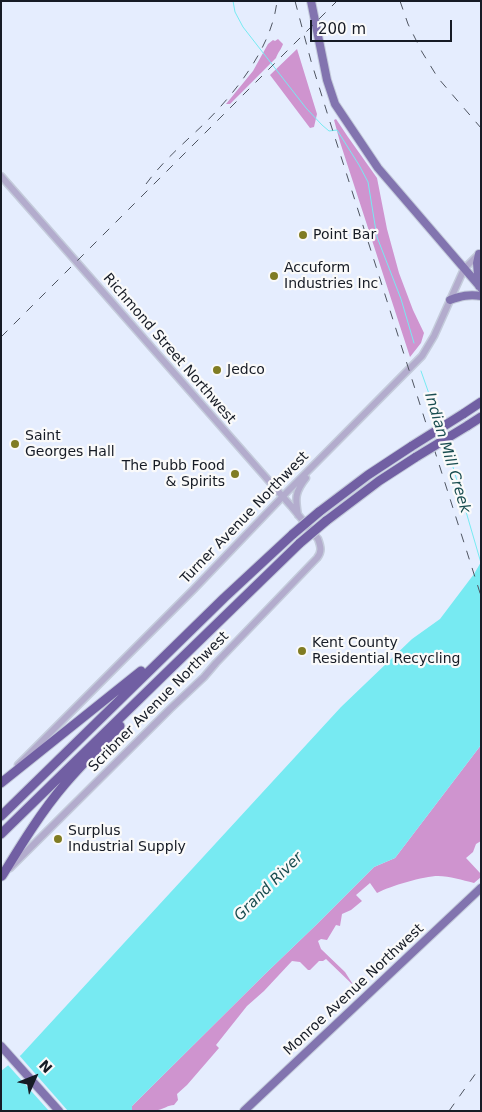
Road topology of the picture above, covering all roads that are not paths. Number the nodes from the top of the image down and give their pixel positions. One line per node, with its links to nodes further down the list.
1 (311, 1): 4 (main road)
2 (1, 176): 11 (street, Richmond Street Northwest)
3 (480, 253): 4 (street, Turner Avenue Northwest); 5 (main road)
4 (464, 270): 5 (main road); 7 (street, Turner Avenue Northwest)
5 (480, 287)
6 (481, 296): 7 (main road)
7 (450, 300): 10 (street, Turner Avenue Northwest)
8 (481, 402): 14 (highway, bridge)
9 (481, 416): 15 (highway, bridge)
10 (318, 460): 11 (street, Turner Avenue Northwest); 12 (street)
11 (283, 498): 12 (street, Richmond Street Northwest); 16 (street, Turner Avenue Northwest)
12 (299, 516): 13 (street, Richmond Street Northwest)
13 (318, 539): 19 (street, Scribner Avenue Northwest)
14 (186, 635): 16 (highway); 17 (highway)
15 (163, 676): 18 (highway); 19 (highway)
16 (1, 782)
17 (1, 816)
18 (1, 834)
19 (1, 876)
20 (481, 888): 23 (main road, Monroe Avenue Northwest)
21 (1, 1046): 22 (main road)
22 (59, 1111)
23 (244, 1111)

